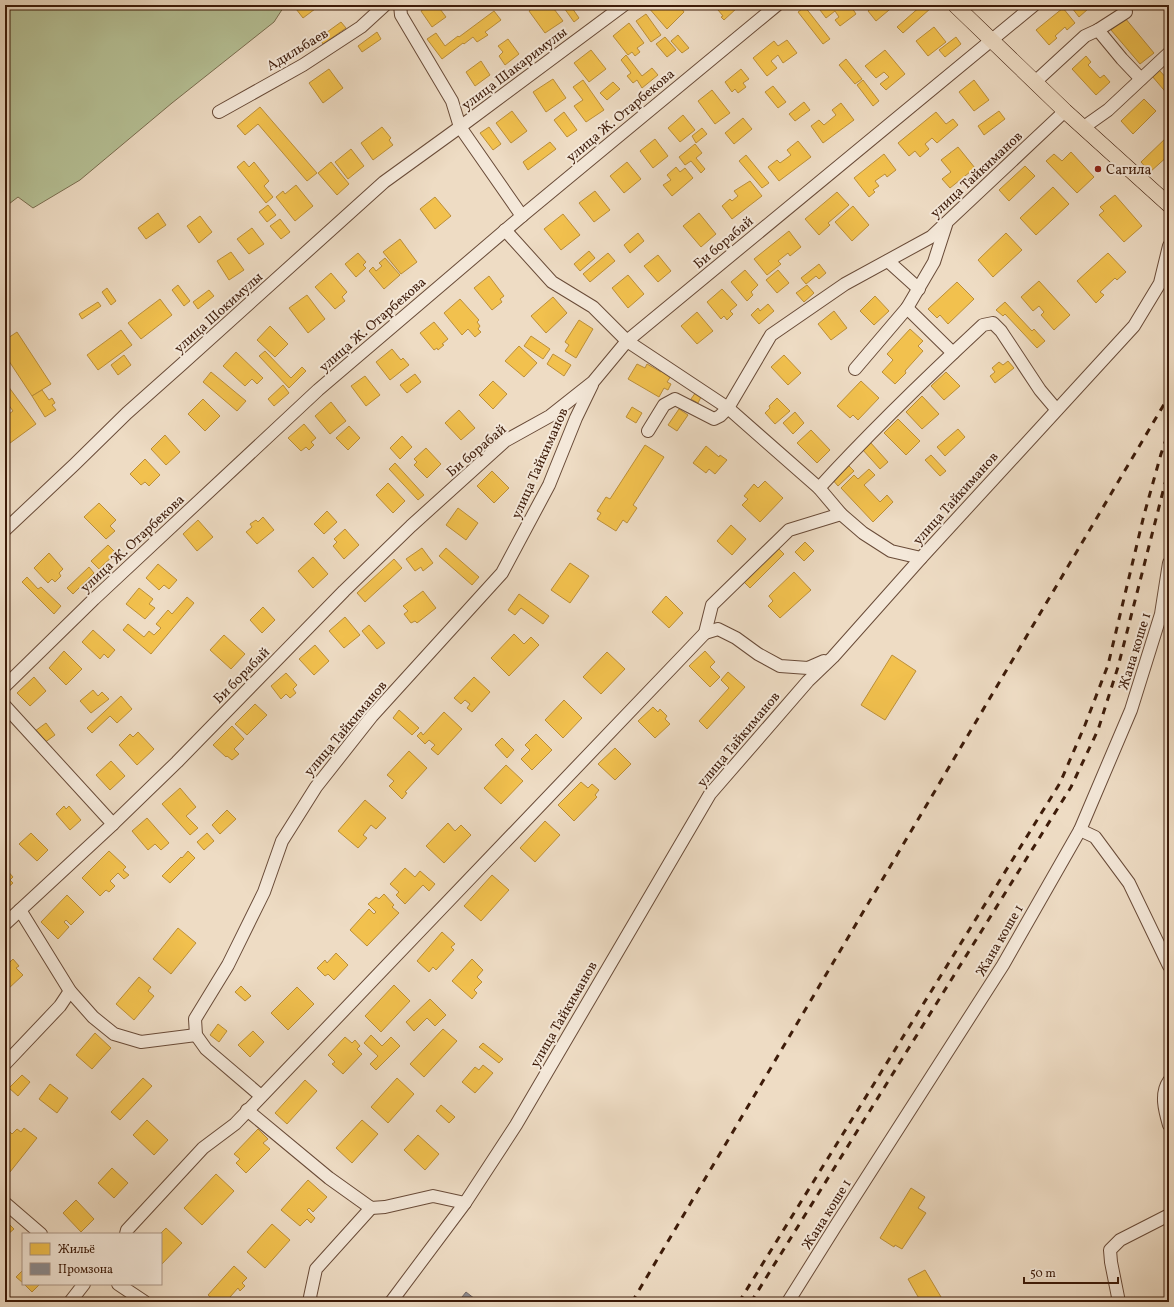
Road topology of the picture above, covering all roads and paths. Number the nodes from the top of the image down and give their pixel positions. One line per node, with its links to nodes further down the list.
1 (400, 5): 15 (street)
2 (624, 5): 15 (street, улица Шакаримулы)
3 (777, 5): 18 (street, улица Ж. Отарбекова)
4 (955, 5): 9 (main road)
5 (1034, 5): 9 (street, Би борабай)
6 (378, 7): 14 (street, Адильбаев)
7 (1126, 12): 8 (street)
8 (1098, 30): 11 (street); 12 (street)
9 (991, 40): 12 (main road); 25 (street, Би борабай)
10 (1169, 53): 11 (street)
11 (1141, 79): 16 (street)
12 (1035, 82): 13 (main road)
13 (1065, 111): 16 (main road); 19 (street, улица Тайкиманов)
14 (219, 112)
15 (460, 127): 18 (street); 34 (street, улица Шокимулы)
16 (1084, 127): 17 (main road)
17 (1167, 200)
18 (522, 216): 20 (street, улица Ж. Отарбекова)
19 (947, 222): 22 (street, улица Тайкиманов); 23 (street)
20 (505, 230): 25 (street); 39 (street, улица Ж. Отарбекова)
21 (1169, 246): 30 (street, улица Тайкиманов)
22 (888, 261): 23 (street); 29 (street, улица Тайкиманов)
23 (919, 289): 24 (street)
24 (907, 308): 26 (street); 27 (street)
25 (627, 341): 28 (street, Би борабай); 29 (street)
26 (953, 353): 30 (street); 32 (street)
27 (855, 369)
28 (593, 382): 41 (street, Би борабай); 47 (street, улица Тайкиманов)
29 (728, 408): 31 (street); 32 (street)
30 (1056, 409): 35 (street, улица Тайкиманов)
31 (648, 431)
32 (819, 488): 33 (street)
33 (841, 514): 35 (street); 37 (street)
34 (5, 530)
35 (921, 558): 38 (street, улица Тайкиманов)
36 (1169, 563): 42 (street, Жана коше 1)
37 (705, 633): 38 (street); 50 (street)
38 (833, 657): 54 (street, улица Тайкиманов)
39 (5, 686)
40 (5, 706): 41 (street)
41 (113, 824): 43 (street, Би борабай)
42 (1080, 830): 45 (street); 65 (street, Жана коше 1)
43 (20, 910): 44 (street, Би борабай); 46 (street)
44 (5, 924)
45 (1169, 966)
46 (70, 991): 47 (street); 48 (street)
47 (196, 1035): 50 (street)
48 (5, 1064)
49 (1169, 1081): 52 (street)
50 (260, 1096): 51 (street)
51 (248, 1110): 55 (street); 58 (street)
52 (1169, 1125)
53 (5, 1203): 57 (street)
54 (465, 1203): 55 (street); 64 (street, улица Тайкиманов)
55 (371, 1208): 63 (street)
56 (1169, 1215): 66 (street)
57 (40, 1233)
58 (126, 1233)
59 (83, 1285): 61 (street)
60 (120, 1285): 62 (street)
61 (70, 1302)
62 (145, 1302)
63 (312, 1302)
64 (391, 1302)
65 (788, 1302)
66 (1119, 1302)

